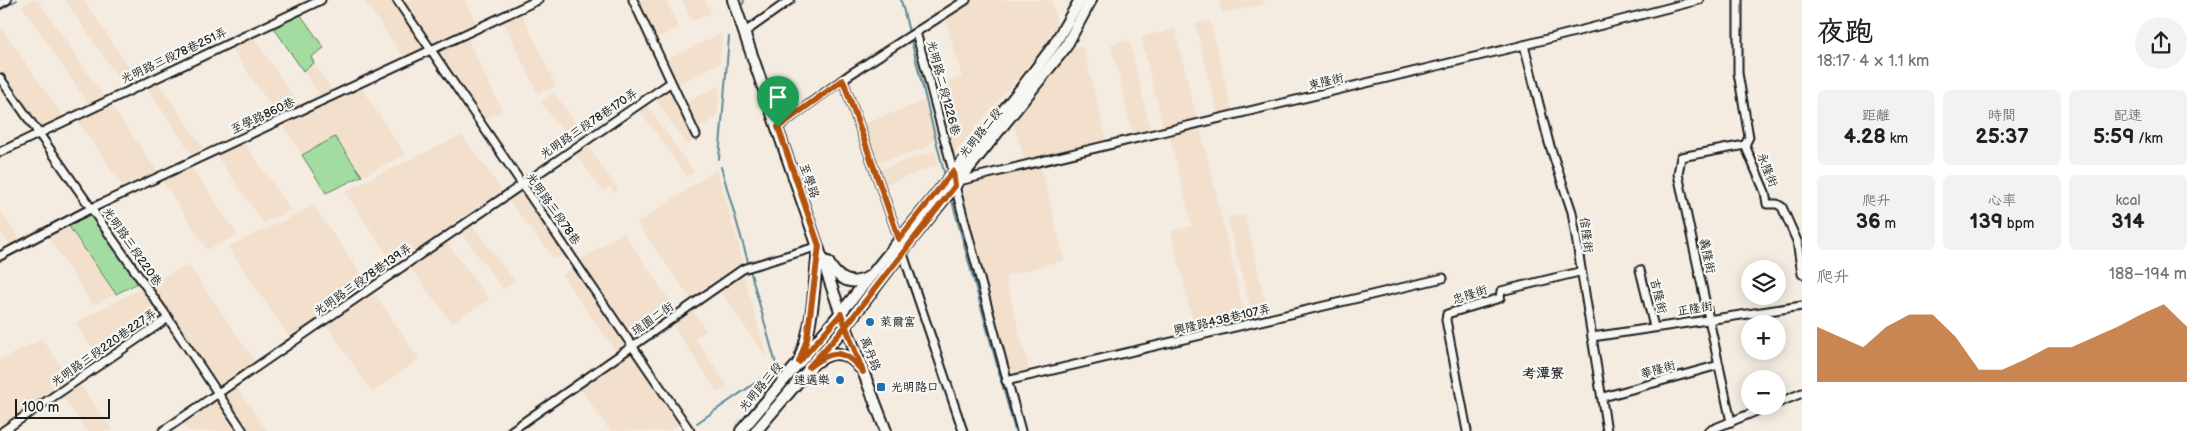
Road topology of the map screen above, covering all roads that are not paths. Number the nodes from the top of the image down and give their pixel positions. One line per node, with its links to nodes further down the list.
1 (7, 0): 13 (street)
2 (321, 0): 22 (street, 光明路三段78巷251弄)
3 (397, 0): 17 (street, 光明路三段78巷)
4 (538, 0): 17 (street, 至學路860巷)
5 (633, 0): 20 (street)
6 (733, 0): 14 (street, 至學路)
7 (790, 0): 14 (street)
8 (966, 0): 15 (street)
9 (1080, 0): 26 (street, 光明路二段)
10 (1091, 0): 26 (street, 光明路二段)
11 (1699, 0): 16 (street, 東隆街)
12 (1738, 0): 24 (street, 永隆街)
13 (0, 4)
14 (745, 32): 21 (street, 至學路)
15 (916, 32): 19 (street); 26 (street, 光明路二段1226巷)
16 (1524, 46): 26 (street, 東隆街); 34 (street, 信隆街)
17 (432, 50): 27 (street, 光明路三段78巷); 28 (street, 至學路860巷)
18 (0, 78): 22 (street, 光明路三段220巷)
19 (843, 80): 21 (street); 29 (street)
20 (670, 83): 23 (street); 27 (street, 光明路三段78巷170弄)
21 (778, 127): 30 (street, 至學路)
22 (37, 132): 25 (street, 光明路三段78巷251弄); 28 (street, 光明路三段220巷)
23 (696, 135)
24 (1744, 145): 35 (street, 永隆街); 41 (street, 義隆街)
25 (0, 152)
26 (955, 179): 29 (street, 光明路二段); 31 (street, 光明路二段); 50 (street, 光明路二段1226巷)
27 (521, 184): 45 (street, 光明路三段78巷); 52 (street, 光明路三段78巷139弄)
28 (92, 208): 32 (street, 至學路860巷); 40 (street, 光明路三段220巷)
29 (899, 239): 36 (street, 光明路二段)
30 (819, 246): 36 (street); 39 (street, 至學路); 45 (street, 琉園二街); 46 (street)
31 (902, 251): 42 (street, 光明路二段); 65 (street)
32 (0, 256)
33 (1640, 270): 43 (street, 吉隆街)
34 (1580, 272): 44 (street, 信隆街); 67 (street, 忠隆街)
35 (1802, 274)
36 (871, 276): 39 (street, 光明路二段)
37 (1443, 278): 50 (street, 興隆路438巷107弄)
38 (1802, 306): 41 (street, 正隆街)
39 (841, 314): 42 (street, 萬丹路); 46 (street, 光明路三段)
40 (168, 318): 52 (street, 光明路三段220巷); 57 (street, 光明路三段220巷227弄)
41 (1709, 318): 43 (street, 正隆街); 47 (street, 義隆街)
42 (846, 326): 48 (street, 光明路三段); 49 (street, 萬丹路)
43 (1654, 327): 44 (street, 正隆街)
44 (1592, 337): 53 (street, 信隆街)
45 (634, 346): 60 (street, 琉園二街); 61 (street, 光明路三段78巷)
46 (799, 362): 62 (street, 光明路三段)
47 (1719, 364): 53 (street, 華隆街); 56 (street, 義隆街)
48 (809, 367): 49 (street); 63 (street, 光明路三段)
49 (863, 372): 64 (street, 萬丹路)
50 (1006, 381): 66 (street, 光明路二段1226巷)
51 (1802, 393): 54 (street)
52 (218, 394): 58 (street, 光明路三段78巷139弄); 59 (street, 光明路三段220巷)
53 (1603, 397): 68 (street, 信隆街)
54 (1786, 400)
55 (1748, 415): 56 (street)
56 (1732, 422): 69 (street)
57 (3, 431)
58 (163, 431)
59 (243, 431)
60 (511, 431)
61 (690, 431)
62 (741, 431)
63 (756, 431)
64 (886, 431)
65 (963, 431)
66 (1021, 431)
67 (1467, 431)
68 (1607, 431)
69 (1708, 431)

